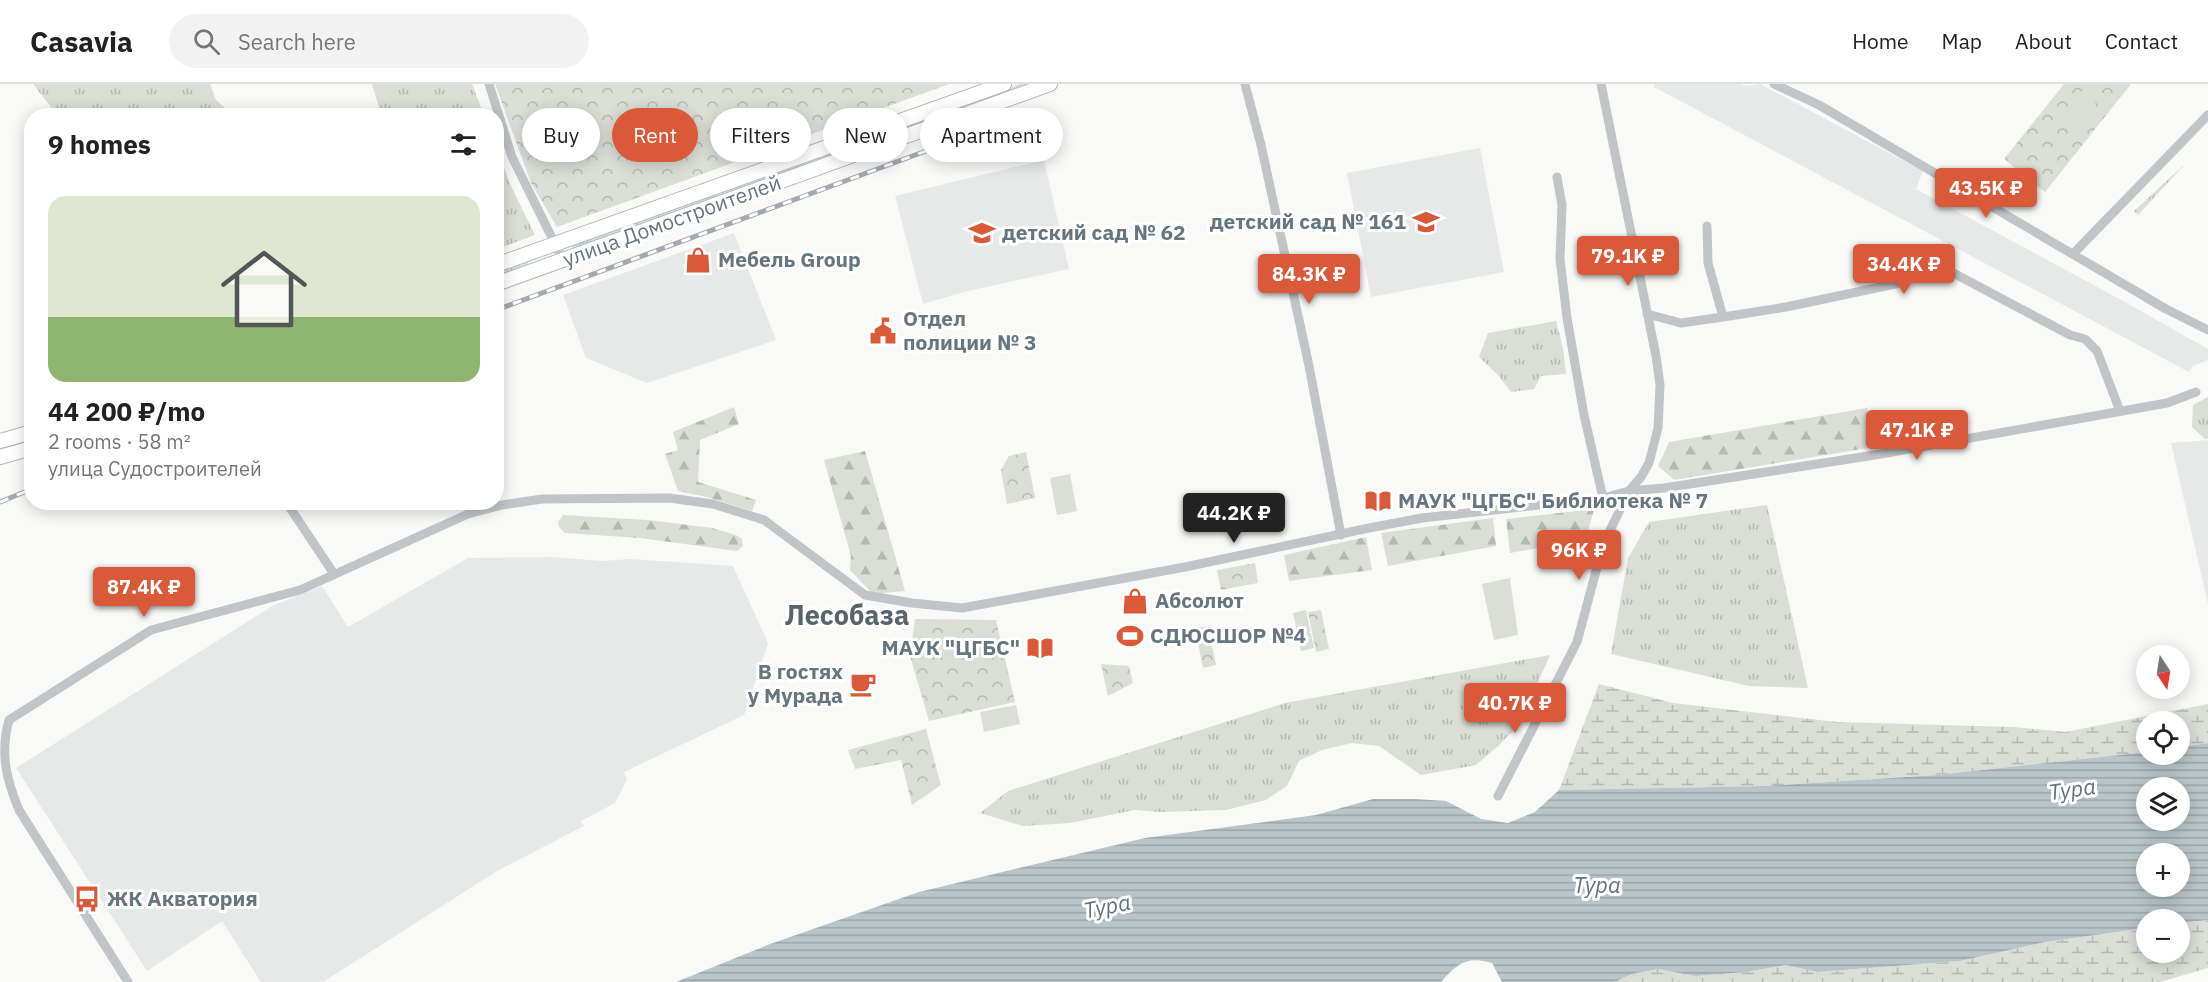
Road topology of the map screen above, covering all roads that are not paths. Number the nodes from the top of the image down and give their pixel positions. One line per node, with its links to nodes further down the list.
1 (489, 84): 7 (street)
2 (1004, 84): 12 (main road, улица Домостроителей)
3 (1050, 84): 14 (main road, улица Домостроителей)
4 (1245, 84): 31 (street)
5 (1600, 84): 17 (street)
6 (1774, 84): 13 (street)
7 (497, 108)
8 (2208, 115): 13 (street)
9 (504, 132): 12 (street)
10 (1557, 177): 27 (street)
11 (1707, 226): 18 (street)
12 (555, 244): 14 (street); 15 (main road, улица Домостроителей)
13 (2073, 254): 19 (street)
14 (563, 260): 16 (main road, улица Домостроителей)
15 (504, 263)
16 (504, 281)
17 (1647, 314): 18 (street); 26 (street)
18 (1723, 318): 21 (street)
19 (2208, 330)
20 (2196, 392): 21 (street)
21 (2120, 411): 26 (street)
22 (24, 434): 23 (main road)
23 (0, 441)
24 (24, 450): 25 (main road)
25 (0, 457)
26 (1629, 491): 27 (street); 33 (street)
27 (1603, 498): 31 (street)
28 (504, 505): 31 (street)
29 (291, 510): 32 (street)
30 (483, 510): 32 (street)
31 (1341, 535)
32 (334, 574): 34 (street)
33 (1498, 796)
34 (128, 982)

